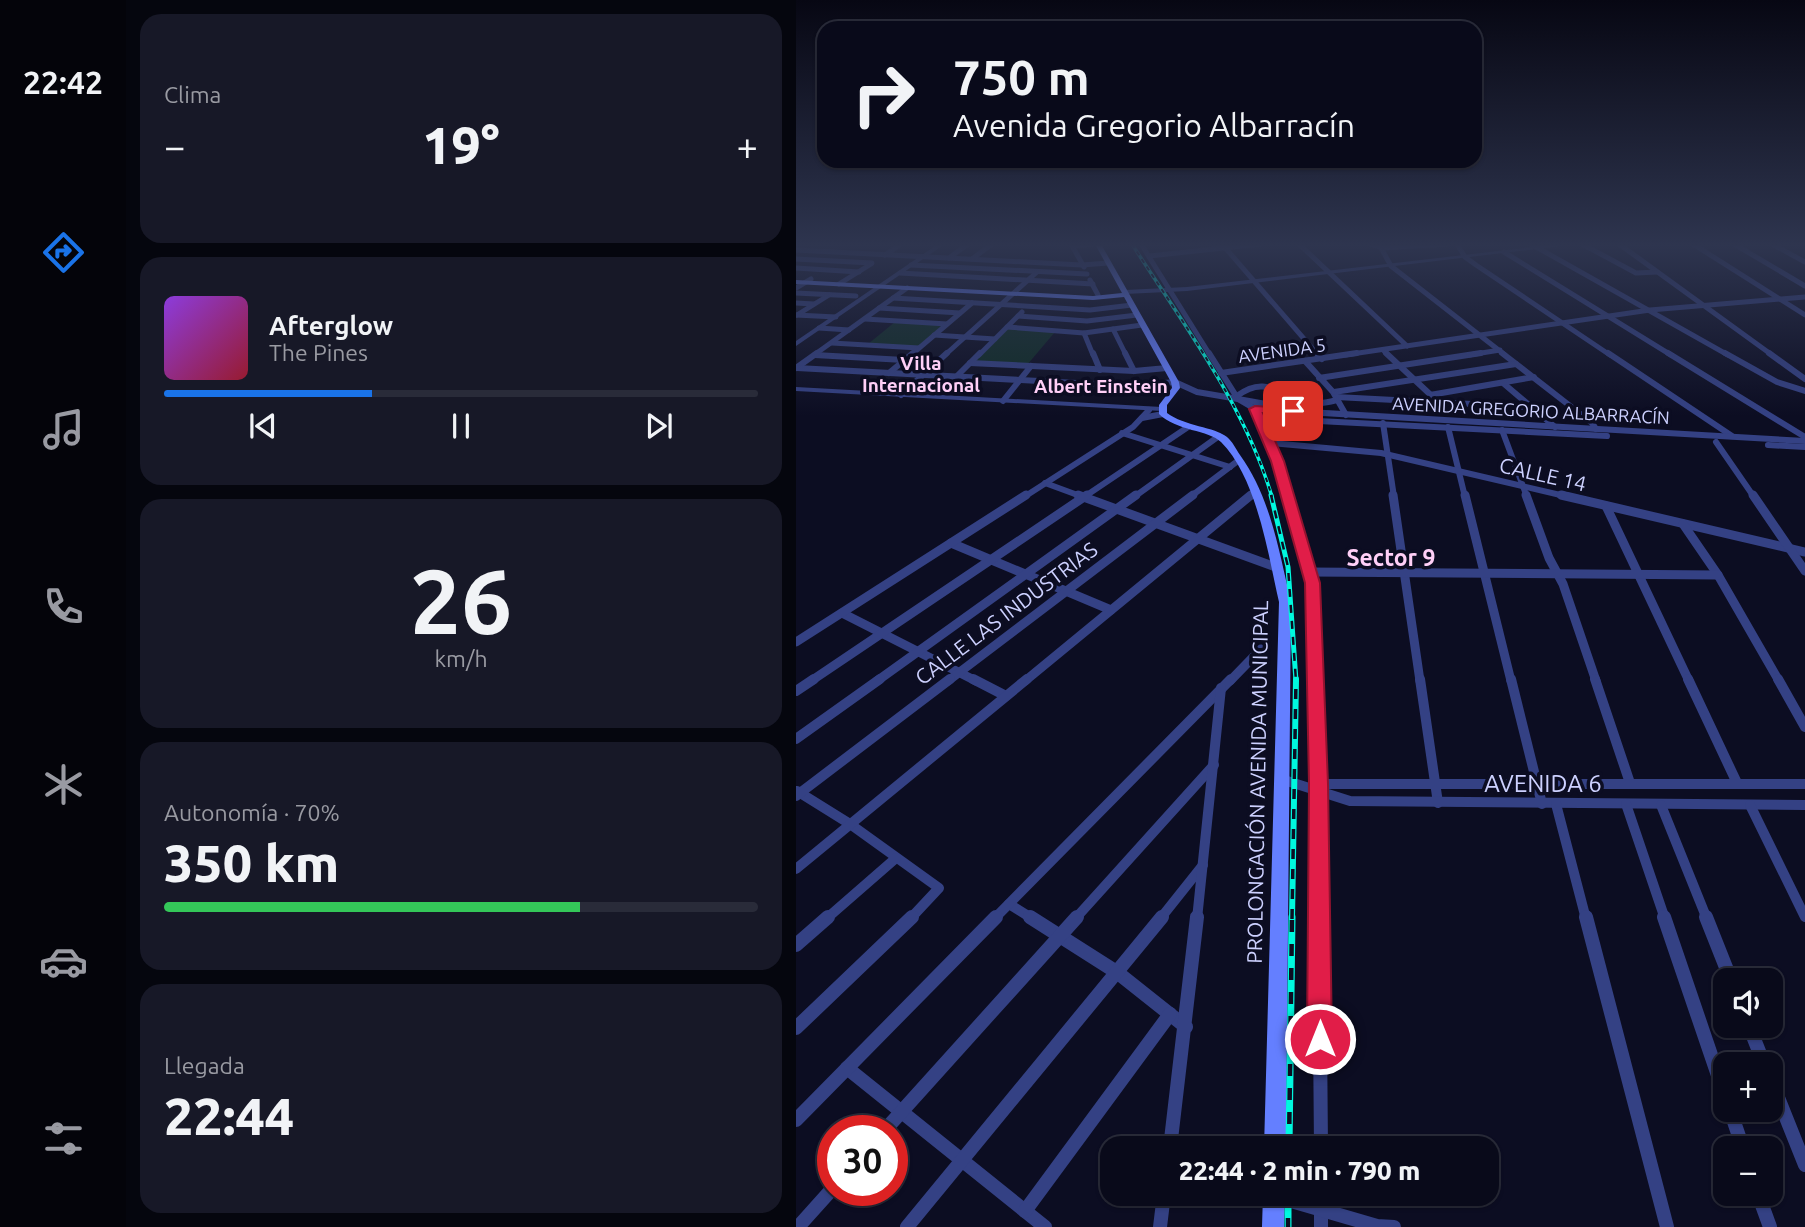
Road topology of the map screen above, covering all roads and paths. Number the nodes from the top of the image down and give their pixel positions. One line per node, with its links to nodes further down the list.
1 (819, 301): 20 (street)
2 (849, 301): 32 (street)
3 (857, 301): 33 (street)
4 (889, 301): 25 (street)
5 (938, 301): 19 (street)
6 (1004, 301): 21 (street)
7 (1131, 301): 23 (main road)
8 (1176, 301): 67 (street)
9 (1273, 301): 55 (street)
10 (1360, 301): 50 (street)
11 (1437, 301): 44 (street)
12 (1532, 301): 37 (street)
13 (1582, 301): 34 (street)
14 (1635, 301): 26 (street)
15 (1698, 301): 22 (street)
16 (1745, 301): 22 (street, AVENIDA 5)
17 (1784, 301): 30 (street)
18 (796, 303): 20 (street)
19 (972, 303): 21 (street); 27 (street)
20 (814, 304): 28 (street)
21 (1001, 304): 24 (street); 46 (street)
22 (1702, 304): 26 (street, AVENIDA 5); 73 (street)
23 (1132, 305): 24 (street); 29 (main road)
24 (1028, 306): 31 (street)
25 (879, 308): 27 (street); 35 (street)
26 (1650, 310): 34 (street, AVENIDA 5); 78 (street)
27 (960, 313): 36 (street)
28 (797, 315): 32 (street)
29 (1137, 315): 31 (street); 38 (main road)
30 (1805, 315)
31 (1018, 316): 39 (street)
32 (827, 317): 33 (street); 48 (street)
33 (836, 317): 40 (street)
34 (1607, 317): 37 (street, AVENIDA 5); 99 (street)
35 (865, 319): 36 (street); 42 (street)
36 (947, 324): 45 (street)
37 (1566, 324): 44 (street, AVENIDA 5); 100 (street)
38 (1142, 325): 41 (street); 63 (main road)
39 (1007, 327): 43 (street); 47 (street)
40 (819, 328): 42 (street); 48 (street)
41 (1113, 329): 43 (street); 65 (street)
42 (849, 330): 49 (street)
43 (1084, 332): 64 (street)
44 (1480, 334): 50 (street, AVENIDA 5); 52 (street)
45 (934, 335): 46 (street); 51 (street)
46 (965, 337): 47 (street); 68 (street)
47 (995, 339): 58 (street)
48 (797, 341)
49 (832, 342): 51 (street); 54 (street)
50 (1407, 346): 53 (street, AVENIDA 5)
51 (919, 348): 56 (street)
52 (1500, 350): 59 (street); 60 (street)
53 (1384, 351): 55 (street, AVENIDA 5); 60 (street)
54 (815, 355): 56 (street); 62 (street)
55 (1322, 359): 57 (street, AVENIDA 5)
56 (904, 360): 66 (street)
57 (1305, 361): 67 (street, AVENIDA 5); 71 (street)
58 (970, 363): 61 (street); 69 (street)
59 (1516, 364): 70 (street); 72 (street)
60 (1400, 365): 71 (street); 72 (street)
61 (1031, 366): 64 (street); 74 (street)
62 (796, 368): 66 (street)
63 (1167, 368): 65 (street); 75 (main road)
64 (1100, 370): 65 (street)
65 (1134, 372)
66 (889, 373): 68 (street)
67 (1221, 373): 82 (street)
68 (922, 375): 69 (street); 79 (street)
69 (956, 377): 74 (street)
70 (1534, 377): 76 (street); 95 (street)
71 (1319, 378): 81 (street)
72 (1415, 379): 80 (street); 81 (street)
73 (1805, 379)
74 (1019, 380): 75 (street); 83 (street)
75 (1175, 382): 82 (street); 86 (main road)
76 (1503, 383): 80 (street); 85 (street)
77 (796, 389): 79 (street)
78 (1805, 391)
79 (901, 395): 83 (street)
80 (1430, 395): 84 (street)
81 (1335, 396): 82 (street); 84 (street); 89 (street)
82 (1237, 398): 87 (street); 88 (street)
83 (1003, 401): 86 (street)
84 (1437, 402): 85 (street)
85 (1532, 407): 94 (street)
86 (1158, 411): 90 (street); 90 (street); 92 (main road)
87 (1293, 411): 88 (street, AVENIDA GREGORIO ALBARRACÍN); 89 (street, AVENIDA GREGORIO ALBARRACÍN)
88 (1258, 413): 91 (street, AVENIDA GREGORIO ALBARRACÍN); 102 (street)
89 (1346, 415): 94 (street, AVENIDA GREGORIO ALBARRACÍN)
90 (1142, 418): 97 (street)
91 (1383, 423): 93 (street, AVENIDA GREGORIO ALBARRACÍN); 106 (street)
92 (1188, 427): 98 (main road); 103 (street)
93 (1448, 427): 96 (street, AVENIDA GREGORIO ALBARRACÍN); 108 (street)
94 (1556, 427): 95 (street, AVENIDA GREGORIO ALBARRACÍN)
95 (1596, 429): 100 (street, AVENIDA GREGORIO ALBARRACÍN)
96 (1502, 430): 101 (street, AVENIDA GREGORIO ALBARRACÍN); 110 (street)
97 (1122, 433): 103 (street); 109 (street)
98 (1220, 436): 105 (street); 107 (main road, PROLONGACIÓN AVENIDA MUNICIPAL)
99 (1805, 439): 100 (street, AVENIDA GREGORIO ALBARRACÍN)
100 (1736, 440): 101 (street, AVENIDA GREGORIO ALBARRACÍN); 104 (street, AVENIDA GREGORIO ALBARRACÍN)
101 (1716, 442): 119 (street)
102 (1271, 443): 106 (street, CALLE 14); 124 (street)
103 (1160, 445): 105 (street); 112 (street)
104 (1805, 447)
105 (1192, 455): 107 (street); 114 (street)
106 (1390, 455): 108 (street, CALLE 14); 125 (street)
107 (1234, 464): 111 (main road, PROLONGACIÓN AVENIDA MUNICIPAL); 115 (street, CALLE LAS INDUSTRIAS)
108 (1460, 472): 110 (street, CALLE 14); 127 (street)
109 (1044, 483): 112 (street); 118 (street)
110 (1525, 488): 113 (street, CALLE 14); 128 (street)
111 (1256, 491): 117 (street); 122 (main road, PROLONGACIÓN AVENIDA MUNICIPAL)
112 (1083, 497): 114 (street); 121 (street)
113 (1606, 506): 116 (street, CALLE 14); 129 (street)
114 (1117, 509): 115 (street); 126 (street)
115 (1155, 523): 117 (street); 131 (street, CALLE LAS INDUSTRIAS)
116 (1683, 524): 119 (street, CALLE 14); 130 (street)
117 (1197, 539): 122 (street); 132 (street)
118 (951, 543): 121 (street); 133 (street)
119 (1791, 549): 120 (street, CALLE 14); 123 (street)
120 (1805, 552)
121 (991, 559): 126 (street); 134 (street)
122 (1278, 568): 145 (main road, PROLONGACIÓN AVENIDA MUNICIPAL)
123 (1805, 571)
124 (1310, 572): 125 (street); 151 (street)
125 (1406, 573): 127 (street); 149 (street)
126 (1026, 574): 131 (street); 137 (street)
127 (1485, 575): 128 (street); 146 (street)
128 (1557, 575): 129 (street); 147 (street)
129 (1639, 575): 130 (street); 148 (street)
130 (1718, 576): 142 (street)
131 (1066, 591): 132 (street); 138 (street, CALLE LAS INDUSTRIAS)
132 (1111, 610): 141 (street)
133 (842, 613): 134 (street); 135 (street)
134 (881, 633): 137 (street); 140 (street)
135 (796, 642)
136 (1261, 649): 139 (street)
137 (918, 652): 138 (street); 143 (street)
138 (959, 672): 141 (street); 152 (street, CALLE LAS INDUSTRIAS)
139 (1221, 688): 144 (street); 163 (street)
140 (796, 691)
141 (1007, 695): 159 (street)
142 (1805, 727)
143 (796, 739)
144 (1214, 765): 161 (street); 165 (street)
145 (1284, 780): 151 (street, AVENIDA 6); 179 (main road, PROLONGACIÓN AVENIDA MUNICIPAL)
146 (1537, 782): 147 (street, AVENIDA 6); 149 (street, AVENIDA 6); 154 (street)
147 (1630, 783): 148 (street, AVENIDA 6)
148 (1737, 783): 150 (street, AVENIDA 6)
149 (1436, 784): 151 (street, AVENIDA 6); 153 (street)
150 (1805, 784)
151 (1318, 788): 153 (street, AVENIDA 6); 180 (street)
152 (797, 793): 159 (street)
153 (1438, 803): 154 (street, AVENIDA 6)
154 (1549, 804): 155 (street, AVENIDA 6); 197 (street)
155 (1626, 804): 156 (street, AVENIDA 6); 172 (street)
156 (1661, 805): 157 (street, AVENIDA 6); 167 (street)
157 (1750, 805): 158 (street, AVENIDA 6); 164 (street)
158 (1805, 805)
159 (850, 824): 160 (street); 162 (street)
160 (896, 858): 166 (street); 171 (street)
161 (1203, 865): 168 (street); 170 (street)
162 (796, 869)
163 (1009, 904): 165 (street); 173 (street)
164 (1805, 917)
165 (1060, 935): 168 (street); 175 (street)
166 (796, 945)
167 (1726, 968)
168 (1118, 973): 169 (street); 181 (street)
169 (1170, 1014): 170 (street); 189 (street)
170 (1186, 1027): 178 (street)
171 (796, 1028)
172 (1713, 1061)
173 (847, 1068): 175 (street); 177 (street)
174 (1783, 1110): 182 (street)
175 (902, 1111): 176 (street); 181 (street)
176 (898, 1115)
177 (796, 1120)
178 (1172, 1136)
179 (1275, 1136)
180 (1321, 1136)
181 (962, 1161): 189 (street); 191 (street)
182 (1805, 1165)
183 (817, 1206): 190 (street)
184 (1163, 1206): 193 (street)
185 (1274, 1206): 194 (main road)
186 (1321, 1206): 195 (street)
187 (1330, 1206): 196 (street)
188 (1762, 1206): 198 (street)
189 (1025, 1211): 192 (street)
190 (798, 1227)
191 (907, 1227)
192 (1045, 1227)
193 (1160, 1227)
194 (1273, 1227)
195 (1321, 1227)
196 (1394, 1227)
197 (1667, 1227)
198 (1770, 1227)

